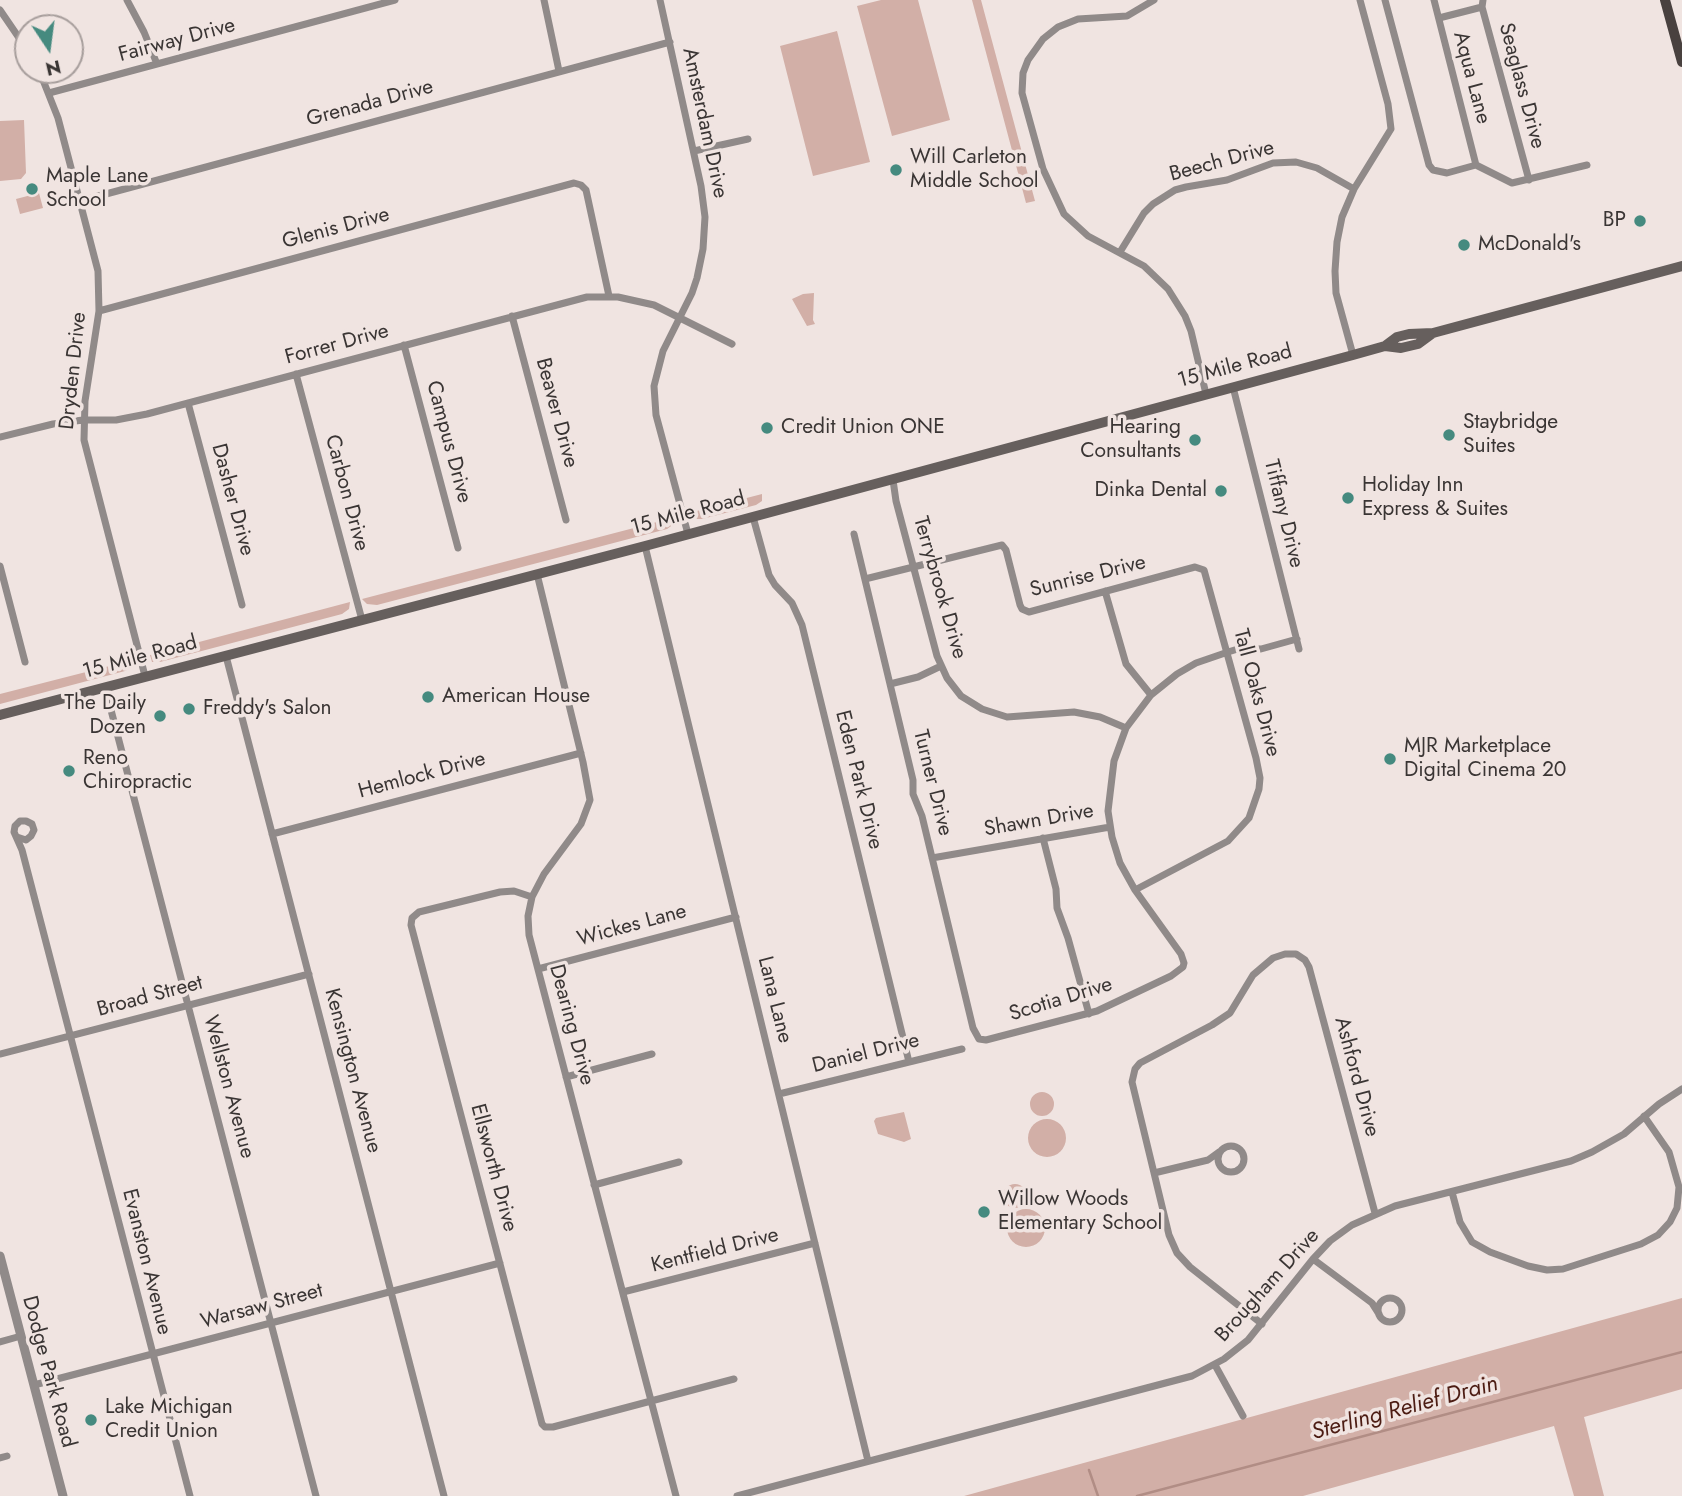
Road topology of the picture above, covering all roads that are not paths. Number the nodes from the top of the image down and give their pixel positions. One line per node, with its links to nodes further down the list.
1 (127, 0): 17 (street)
2 (395, 0): 17 (street, Fairway Drive)
3 (544, 0): 18 (street)
4 (660, 0): 15 (street, Amsterdam Drive)
5 (1154, 0): 28 (street)
6 (1360, 0): 26 (street)
7 (1385, 0): 24 (street)
8 (1434, 0): 12 (street, Aqua Lane)
9 (1665, 0): 14 (main road)
10 (1483, 4): 12 (street); 25 (street, Seaglass Drive)
11 (0, 10): 13 (street)
12 (1439, 18): 24 (street, Aqua Lane)
13 (14, 30)
14 (1679, 37): 16 (main road)
15 (670, 41): 18 (street, Grenada Drive); 22 (street, Amsterdam Drive)
16 (1682, 62)
17 (157, 64): 20 (street, Fairway Drive)
18 (559, 71): 27 (street, Grenada Drive)
19 (45, 84): 20 (street, Dryden Drive)
20 (49, 93): 27 (street, Dryden Drive)
21 (748, 139): 22 (street)
22 (694, 151): 33 (street, Amsterdam Drive)
23 (1587, 165): 25 (street)
24 (1476, 166): 25 (street)
25 (1529, 180)
26 (1354, 189): 28 (street, Beech Drive); 36 (street)
27 (80, 201): 31 (street, Dryden Drive)
28 (1120, 252): 39 (street)
29 (1682, 266): 36 (main road, 15 Mile Road)
30 (609, 296): 31 (street, Glenis Drive); 32 (street, Forrer Drive); 33 (street, Forrer Drive)
31 (99, 311): 41 (street, Dryden Drive)
32 (512, 316): 35 (street, Forrer Drive); 45 (street, Beaver Drive)
33 (680, 317): 34 (street, Forrer Drive); 46 (street, Amsterdam Drive)
34 (732, 344)
35 (404, 345): 37 (street, Forrer Drive); 49 (street, Campus Drive)
36 (1353, 355): 38 (main road, 15 Mile Road)
37 (296, 374): 40 (street, Forrer Drive); 57 (street, Carbon Drive)
38 (1233, 387): 39 (main road, 15 Mile Road); 58 (street, Tiffany Drive)
39 (1206, 394): 43 (main road, 15 Mile Road)
40 (188, 403): 41 (street, Forrer Drive); 56 (street, Dasher Drive)
41 (83, 420): 42 (street, Forrer Drive); 64 (street, Dryden Drive)
42 (0, 437)
43 (892, 480): 44 (main road, 15 Mile Road); 51 (street, Terrybrook Drive)
44 (753, 517): 46 (main road, 15 Mile Road); 90 (street, Eden Park Drive)
45 (566, 520)
46 (688, 534): 48 (main road, 15 Mile Road)
47 (854, 534): 54 (street, Turner Drive)
48 (645, 546): 53 (main road, 15 Mile Road); 80 (street, Lana Lane)
49 (458, 548)
50 (0, 566): 62 (street)
51 (914, 567): 54 (street, Sunrise Drive); 55 (street, Sunrise Drive); 63 (street, Terrybrook Drive)
52 (1202, 568): 55 (street, Sunrise Drive); 60 (street, Tall Oaks Drive)
53 (537, 574): 57 (main road, 15 Mile Road); 70 (street, Dearing Drive)
54 (865, 579): 65 (street, Turner Drive)
55 (1105, 591): 67 (street)
56 (242, 605)
57 (362, 620): 61 (main road, 15 Mile Road)
58 (1297, 639): 59 (street, Tiffany Drive); 60 (street)
59 (1299, 649)
60 (1228, 652): 67 (street); 78 (street, Tall Oaks Drive)
61 (226, 656): 64 (main road, 15 Mile Road); 72 (street, Kensington Avenue)
62 (25, 662)
63 (941, 666): 65 (street); 69 (street, Terrybrook Drive)
64 (145, 676): 66 (main road, 15 Mile Road)
65 (890, 684): 77 (street, Turner Drive)
66 (105, 687): 68 (main road, 15 Mile Road); 83 (street, Wellston Avenue)
67 (1151, 695): 69 (street)
68 (0, 715)
69 (1126, 728): 71 (street)
70 (581, 753): 72 (street, Hemlock Drive); 79 (street, Dearing Drive)
71 (1110, 827): 75 (street, Shawn Drive); 78 (street)
72 (272, 834): 82 (street, Kensington Avenue)
73 (17, 837): 74 (street); 74 (street); 76 (street, Evanston Avenue)
74 (29, 838): 76 (street)
75 (1043, 838): 77 (street, Shawn Drive); 84 (street)
76 (22, 850): 85 (street, Evanston Avenue)
77 (932, 858): 86 (street, Turner Drive)
78 (1135, 890): 84 (street, Scotia Drive)
79 (532, 897): 81 (street, Dearing Drive); 106 (street, Ellsworth Drive)
80 (736, 917): 81 (street, Wickes Lane); 93 (street, Lana Lane)
81 (538, 969): 91 (street, Dearing Drive)
82 (309, 974): 83 (street, Broad Street); 107 (street, Kensington Avenue)
83 (188, 1005): 85 (street, Broad Street); 112 (street, Wellston Avenue)
84 (1089, 1014): 86 (street, Scotia Drive)
85 (70, 1036): 88 (street, Broad Street); 116 (street, Evanston Avenue)
86 (979, 1039)
87 (961, 1049): 90 (street, Daniel Drive)
88 (0, 1054)
89 (652, 1054): 91 (street)
90 (909, 1062): 93 (street, Daniel Drive)
91 (566, 1077): 100 (street, Dearing Drive)
92 (1682, 1089): 94 (street, Brougham Drive)
93 (779, 1094): 103 (street, Lana Lane)
94 (1644, 1116): 101 (street, Brougham Drive); 101 (street)
95 (1219, 1152): 96 (street); 98 (street); 98 (street)
96 (1208, 1160): 98 (street); 99 (street)
97 (679, 1162): 100 (street)
98 (1219, 1163)
99 (1154, 1173): 102 (street, Ashford Drive); 113 (street)
100 (594, 1185): 108 (street, Dearing Drive)
101 (1452, 1192): 102 (street, Brougham Drive)
102 (1374, 1213): 105 (street, Brougham Drive)
103 (815, 1243): 108 (street, Kentfield Drive); 122 (street, Lana Lane)
104 (0, 1256): 114 (street, Dodge Park Road)
105 (1313, 1259): 110 (street); 113 (street, Brougham Drive)
106 (500, 1263): 107 (street, Warsaw Street); 120 (street, Ellsworth Drive)
107 (391, 1291): 112 (street, Warsaw Street); 126 (street, Kensington Avenue)
108 (623, 1292): 120 (street, Dearing Drive)
109 (1384, 1300): 110 (street); 111 (street); 111 (street)
110 (1372, 1303): 111 (street)
111 (1379, 1314)
112 (271, 1323): 116 (street, Warsaw Street); 125 (street, Wellston Avenue)
113 (1262, 1324): 117 (street, Brougham Drive)
114 (21, 1336): 115 (street); 119 (street, Dodge Park Road)
115 (0, 1342)
116 (152, 1354): 119 (street, Warsaw Street); 124 (street, Evanston Avenue)
117 (1215, 1365): 121 (street); 122 (street, Brougham Drive)
118 (734, 1379): 120 (street)
119 (34, 1385): 123 (street, Dodge Park Road)
120 (651, 1401): 127 (street, Dearing Drive)
121 (1243, 1416)
122 (868, 1461): 128 (street, Brougham Drive)
123 (63, 1496)
124 (190, 1496)
125 (316, 1496)
126 (444, 1496)
127 (676, 1496)
128 (737, 1496)

